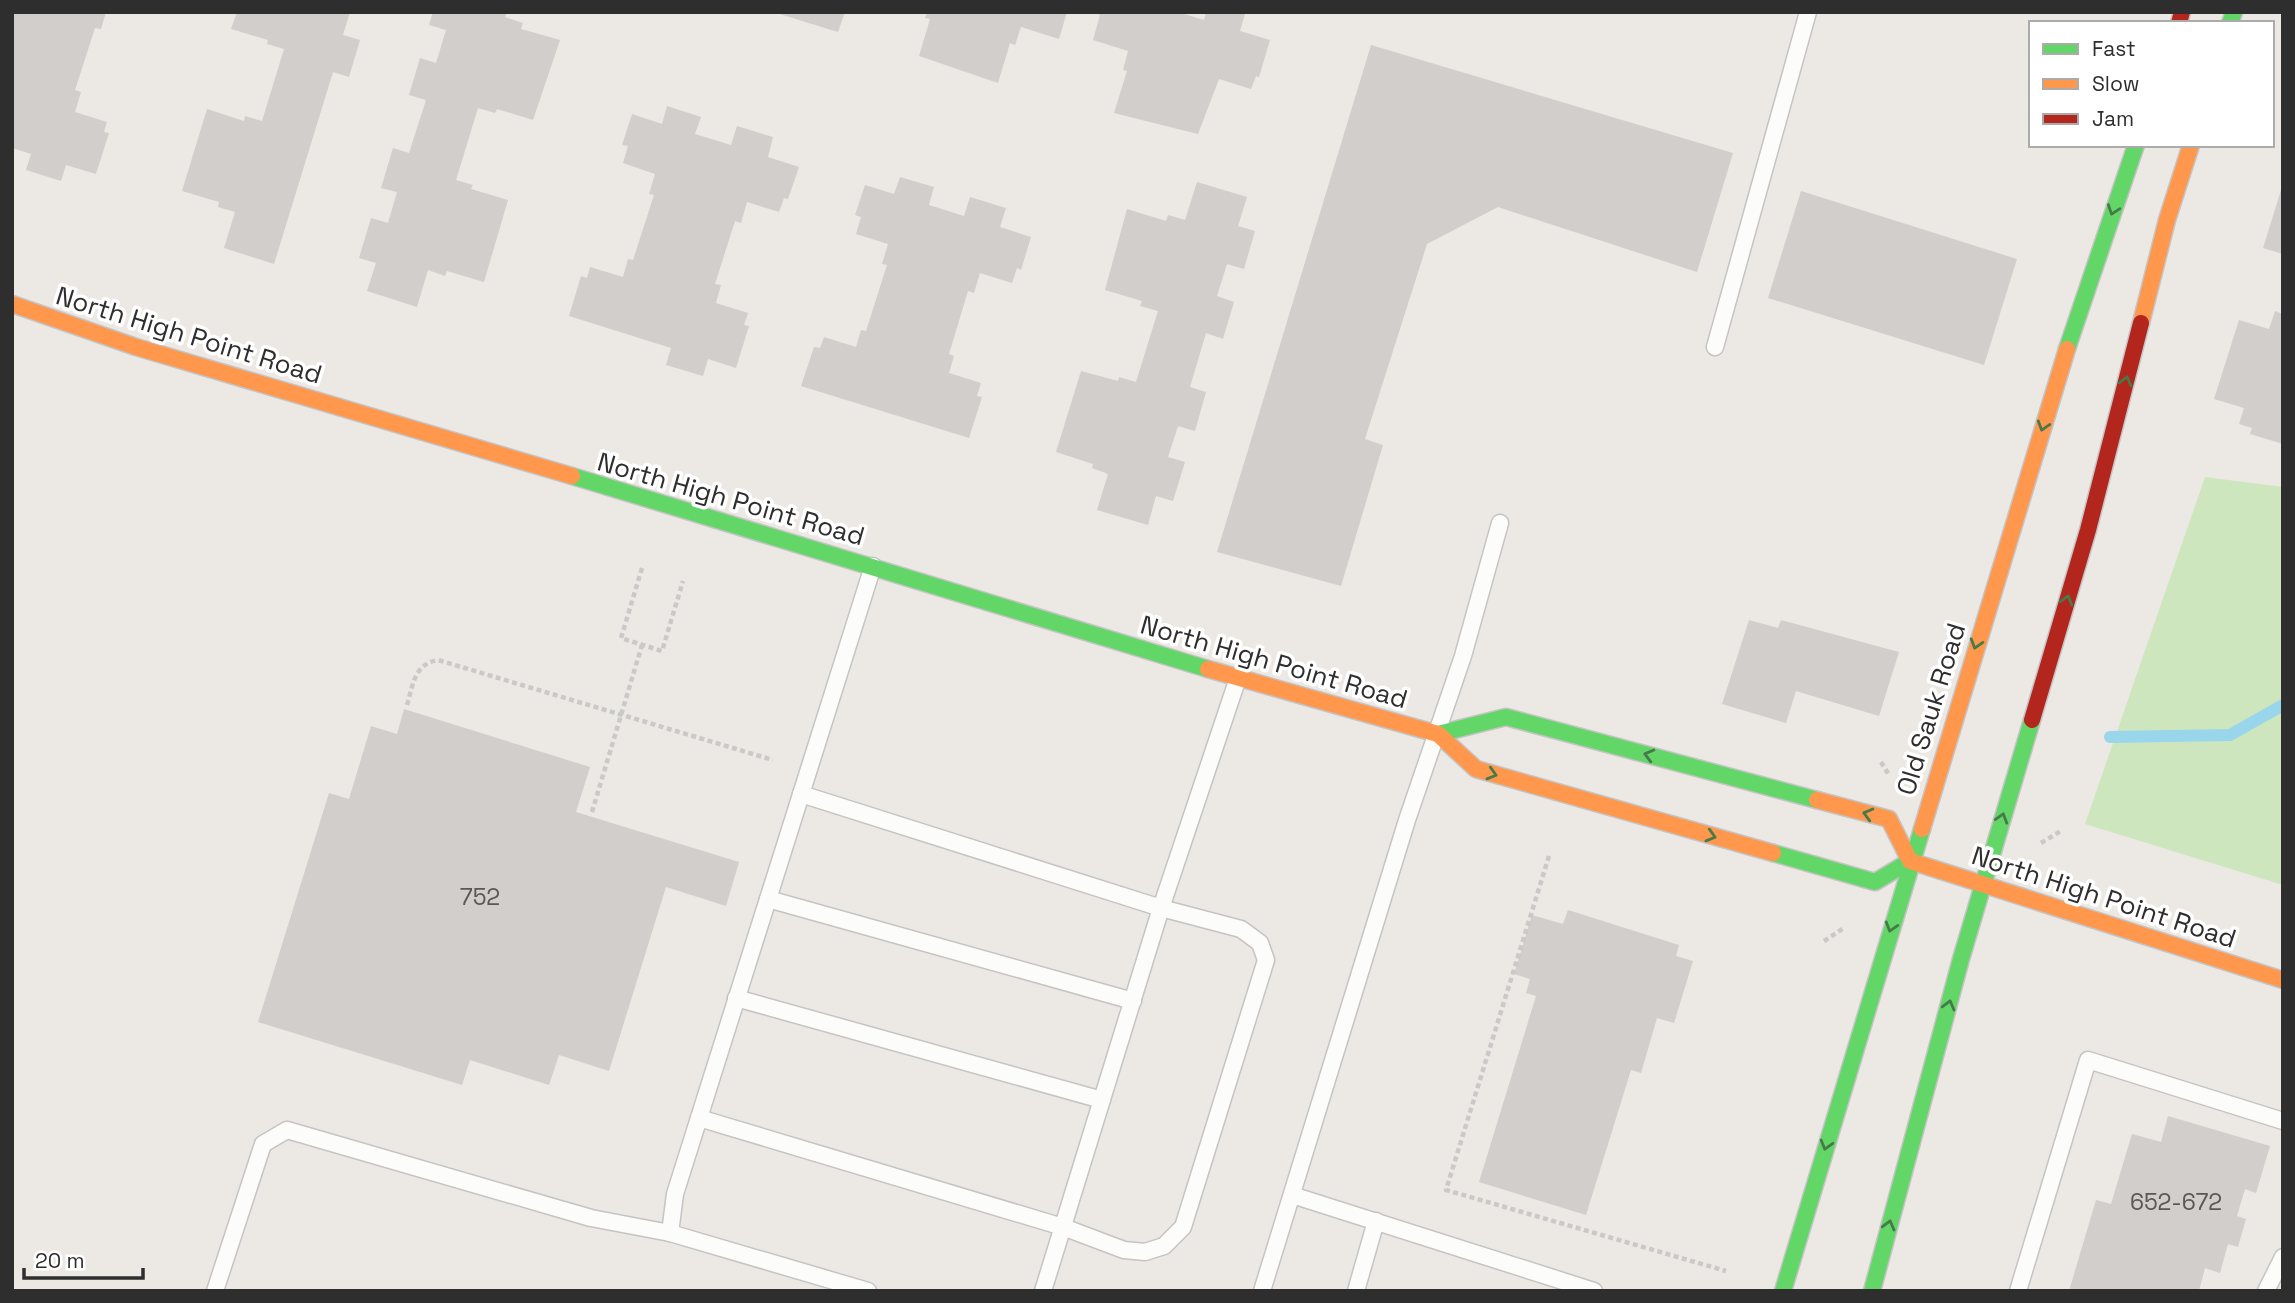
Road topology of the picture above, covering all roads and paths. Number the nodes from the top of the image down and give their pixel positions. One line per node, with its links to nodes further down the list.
1 (1808, 12): 5 (lane)
2 (2135, 147): 23 (street, Old Sauk Road, one-way to 23)
3 (2191, 147): 24 (street, one-way to 3)
4 (12, 304): 7 (street, North High Point Road)
5 (1715, 347)
6 (1500, 523): 14 (lane)
7 (873, 566): 11 (street, North High Point Road); 18 (lane)
8 (642, 569): 10 (path)
9 (683, 581): 10 (path)
10 (642, 645): 13 (path)
11 (1238, 678): 14 (street, North High Point Road); 26 (lane)
12 (407, 705): 13 (path)
13 (621, 714): 15 (path); 19 (path)
14 (1438, 734): 23 (street, North High Point Road, one-way to 23); 23 (street, North High Point Road, one-way to 14); 35 (lane)
15 (773, 760)
16 (1881, 762): 17 (path)
17 (1889, 775)
18 (801, 794): 25 (lane); 26 (lane)
19 (592, 812)
20 (2061, 831): 21 (path)
21 (2041, 843)
22 (1549, 856): 40 (path)
23 (1910, 861): 24 (street, North High Point Road); 47 (street, Old Sauk Road, one-way to 47)
24 (1983, 884): 29 (street, North High Point Road); 48 (street, one-way to 24)
25 (768, 899): 30 (lane); 31 (lane)
26 (1161, 908): 31 (lane); 37 (lane)
27 (1844, 928): 28 (path)
28 (1824, 941)
29 (2283, 980)
30 (736, 998): 32 (lane); 33 (lane)
31 (1133, 1001): 32 (lane)
32 (1102, 1100): 37 (lane)
33 (699, 1118): 37 (lane); 38 (lane)
34 (2283, 1121): 49 (lane)
35 (1292, 1195): 36 (lane); 44 (lane)
36 (1376, 1222): 45 (lane); 46 (lane)
37 (1063, 1227): 43 (lane)
38 (670, 1233): 41 (lane); 42 (lane)
39 (2283, 1256): 50 (lane)
40 (1727, 1272)
41 (215, 1291)
42 (867, 1291)
43 (1043, 1291)
44 (1262, 1291)
45 (1356, 1291)
46 (1594, 1291)
47 (1783, 1291)
48 (1872, 1291)
49 (2018, 1291)
50 (2266, 1291)

